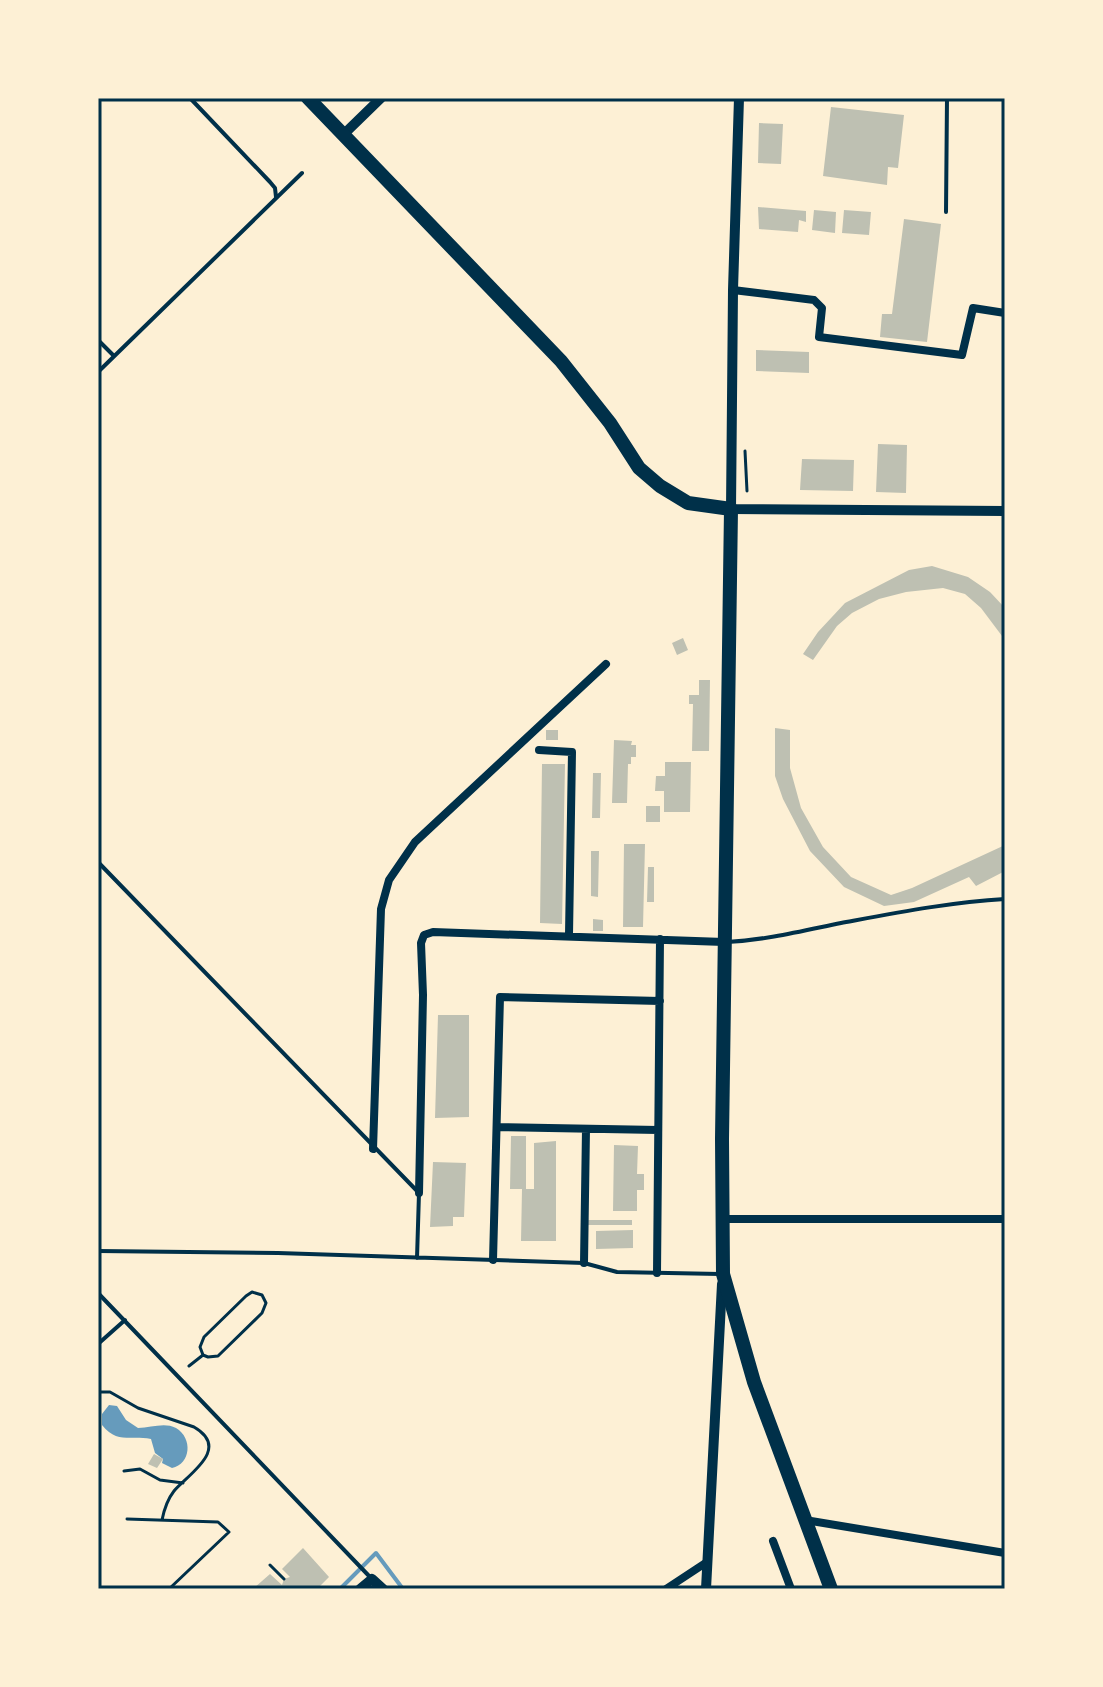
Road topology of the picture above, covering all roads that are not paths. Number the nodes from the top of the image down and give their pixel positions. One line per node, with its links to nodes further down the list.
1 (190, 98): 8 (lane)
2 (308, 98): 6 (highway)
3 (381, 98): 6 (street)
4 (739, 98): 10 (street)
5 (947, 98): 9 (lane)
6 (343, 135): 15 (highway)
7 (302, 173): 8 (lane)
8 (276, 198): 13 (lane)
9 (946, 212)
10 (733, 290): 11 (street); 15 (street)
11 (1005, 313)
12 (98, 340): 13 (lane)
13 (114, 356): 14 (lane)
14 (98, 372)
15 (731, 509): 16 (street); 23 (highway)
16 (1005, 511)
17 (606, 664): 28 (street)
18 (539, 750): 21 (street)
19 (98, 862): 28 (lane)
20 (1005, 899): 23 (lane)
21 (569, 935): 22 (street); 29 (street)
22 (660, 939): 23 (street); 24 (street)
23 (724, 942): 30 (highway)
24 (660, 1001): 25 (street); 27 (street)
25 (498, 1127): 26 (street); 34 (street)
26 (586, 1129): 27 (street); 35 (street)
27 (658, 1130): 36 (street)
28 (373, 1149): 29 (lane)
29 (419, 1193): 33 (lane)
30 (722, 1219): 31 (street); 37 (highway)
31 (1005, 1219)
32 (98, 1251): 33 (lane)
33 (417, 1258): 34 (lane)
34 (493, 1260): 35 (lane)
35 (584, 1263): 36 (lane)
36 (657, 1273): 37 (lane)
37 (723, 1274): 41 (highway); 44 (street)
38 (98, 1293): 39 (lane)
39 (125, 1320): 40 (lane); 45 (lane)
40 (98, 1344)
41 (805, 1520): 43 (street); 51 (highway)
42 (773, 1541): 50 (street)
43 (1005, 1553)
44 (707, 1562): 48 (street); 49 (street)
45 (369, 1576): 46 (street); 47 (street)
46 (360, 1589)
47 (383, 1589)
48 (666, 1589)
49 (706, 1589)
50 (791, 1589)
51 (831, 1589)

